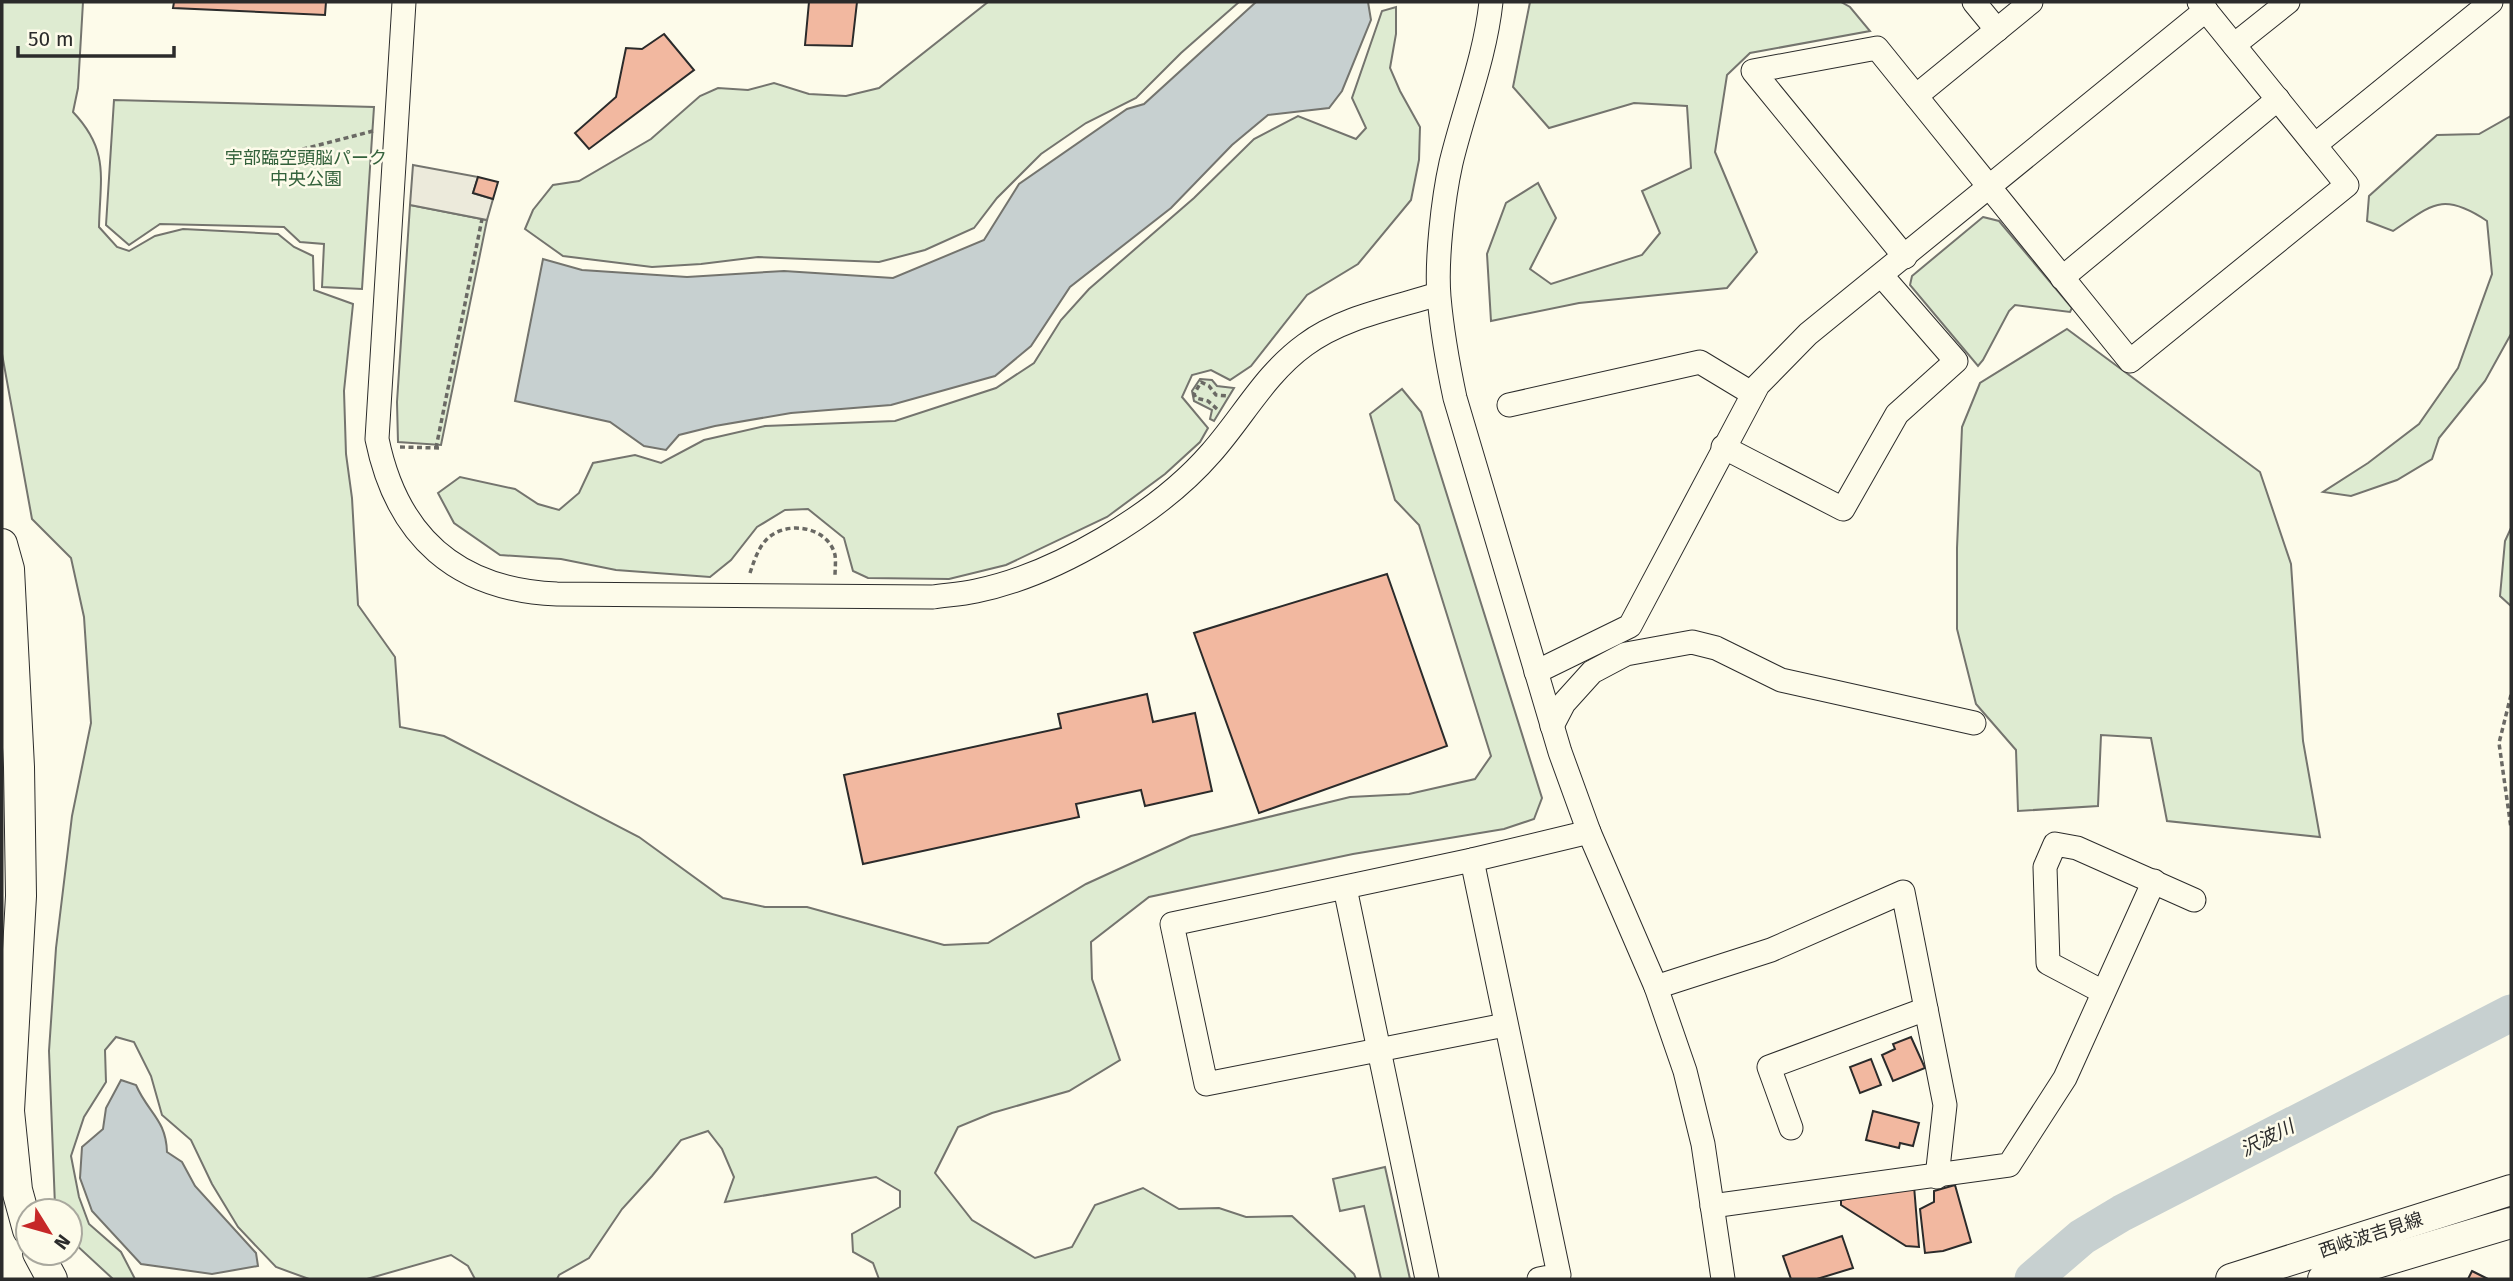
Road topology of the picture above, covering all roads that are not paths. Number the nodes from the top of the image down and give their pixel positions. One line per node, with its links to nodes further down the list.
1 (404, 2): 17 (street)
2 (1491, 2): 17 (street)
3 (1974, 2): 8 (street)
4 (2031, 2): 8 (street)
5 (2288, 2): 9 (street)
6 (2491, 2): 12 (street)
7 (2202, 6): 9 (street); 13 (street)
8 (1997, 30): 10 (street)
9 (2234, 45): 11 (street)
10 (1916, 96): 13 (street); 14 (street)
11 (2278, 99): 12 (street); 16 (street)
12 (2315, 145): 16 (street)
13 (1989, 188): 14 (street); 16 (street)
14 (1905, 257): 15 (street)
15 (1882, 276): 18 (street); 20 (street)
16 (2062, 278)
17 (1438, 294): 22 (street)
18 (1753, 394): 19 (street); 20 (street)
19 (1509, 405)
20 (1723, 447): 22 (street)
21 (2, 544): 38 (main road)
22 (1536, 672): 24 (street)
23 (1974, 723): 24 (street)
24 (1552, 726): 25 (street)
25 (1589, 832): 26 (street); 30 (street)
26 (1472, 860): 28 (street); 33 (street)
27 (2154, 881): 29 (street); 31 (street); 31 (street)
28 (1345, 888): 34 (street); 34 (street)
29 (2194, 900)
30 (1656, 987): 32 (street); 39 (street)
31 (2103, 992): 36 (street)
32 (1926, 1009): 35 (street); 36 (street)
33 (1505, 1026): 34 (street); 42 (street)
34 (1379, 1050): 41 (street)
35 (1791, 1128)
36 (1937, 1177): 39 (street)
37 (2511, 1190): 44 (main road, 西岐波吉見線)
38 (19, 1197)
39 (1712, 1206): 43 (street)
40 (2511, 1223): 45 (main road, 西岐波吉見線)
41 (1427, 1279)
42 (1539, 1279)
43 (1723, 1279)
44 (2231, 1279)
45 (2323, 1279)

